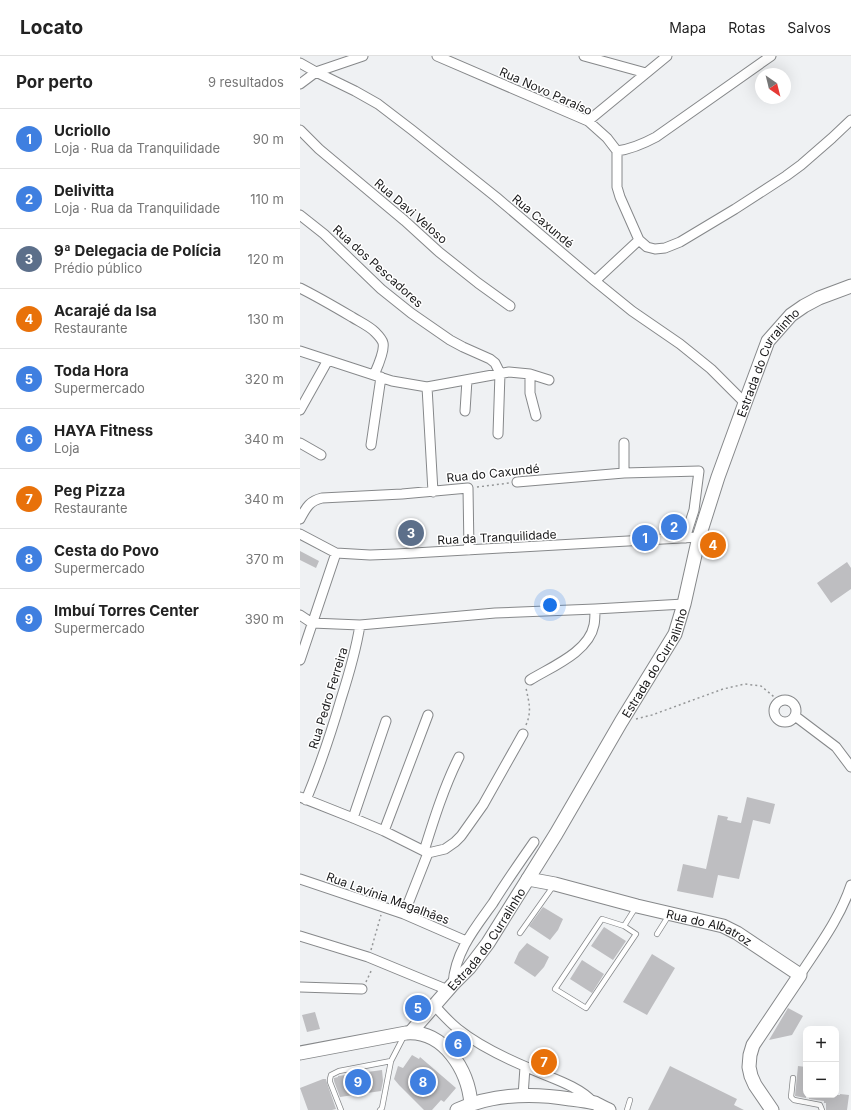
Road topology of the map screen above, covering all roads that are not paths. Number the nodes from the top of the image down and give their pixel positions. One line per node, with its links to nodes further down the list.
1 (362, 56): 7 (street)
2 (437, 56): 11 (street, Rua Novo Paraíso)
3 (584, 56): 8 (street)
4 (667, 56): 8 (street)
5 (771, 56): 13 (street)
6 (300, 63): 7 (street)
7 (316, 72): 9 (street); 16 (street, Rua Caxundé)
8 (646, 73): 11 (street)
9 (300, 84)
10 (851, 120): 15 (street)
11 (588, 121): 13 (street, Rua Novo Paraíso)
12 (300, 130): 19 (street, Rua Davi Veloso)
13 (617, 151): 15 (street)
14 (300, 215): 22 (street, Rua dos Pescadores)
15 (639, 240): 16 (street)
16 (595, 281): 28 (street, Rua Caxundé)
17 (851, 286): 28 (street, Estrada do Curralinho)
18 (300, 288): 24 (street)
19 (510, 306)
20 (300, 351): 21 (street)
21 (328, 360): 24 (street); 29 (street)
22 (500, 373): 23 (street); 25 (street); 32 (street)
23 (530, 374): 26 (street); 31 (street)
24 (377, 376): 27 (street); 35 (street)
25 (467, 380): 27 (street); 30 (street)
26 (549, 380)
27 (427, 387): 39 (street)
28 (745, 403): 42 (street, Estrada do Curralinho)
29 (300, 410)
30 (465, 411)
31 (536, 416)
32 (498, 434)
33 (300, 443): 36 (street)
34 (624, 443): 37 (street)
35 (371, 446)
36 (321, 455)
37 (624, 473): 38 (street, Rua do Caxundé); 43 (street, Rua do Caxundé)
38 (517, 482)
39 (433, 492): 40 (street, Rua do Caxundé); 44 (street, Rua do Caxundé)
40 (300, 519)
41 (300, 534): 45 (street, Rua da Tranquilidade)
42 (700, 537): 43 (street, Rua da Tranquilidade); 46 (street, Estrada do Curralinho)
43 (685, 538): 44 (street, Rua da Tranquilidade)
44 (469, 550): 45 (street, Rua da Tranquilidade)
45 (336, 553): 49 (street)
46 (684, 604): 47 (street); 64 (street, Estrada do Curralinho)
47 (595, 609): 50 (street); 52 (street)
48 (300, 615): 49 (street)
49 (312, 623): 50 (street); 51 (street)
50 (360, 625): 59 (street, Rua Pedro Ferreira)
51 (300, 660)
52 (530, 680)
53 (428, 715): 61 (street)
54 (795, 716): 54 (street); 58 (street)
55 (386, 721): 60 (street)
56 (523, 734): 63 (street)
57 (459, 757): 63 (street)
58 (851, 767)
59 (303, 798): 60 (street)
60 (353, 818): 61 (street)
61 (384, 831): 63 (street)
62 (534, 842): 75 (street)
63 (426, 852): 69 (street)
64 (528, 878): 66 (street, Rua do Albatroz); 78 (street, Estrada do Curralinho)
65 (300, 879): 69 (street, Rua Lavínia Magalhães)
66 (555, 884): 68 (street, Rua do Albatroz); 72 (lane)
67 (851, 885): 76 (street)
68 (637, 906): 70 (street, Rua do Albatroz); 71 (lane)
69 (404, 914): 75 (street, Rua Lavínia Magalhães)
70 (670, 914): 73 (lane); 76 (street, Rua do Albatroz)
71 (624, 926): 71 (lane)
72 (520, 933)
73 (657, 934)
74 (300, 936): 78 (street)
75 (466, 941): 78 (street)
76 (800, 975): 95 (street)
77 (300, 987): 79 (street)
78 (450, 987): 80 (street, Estrada do Curralinho)
79 (362, 989)
80 (434, 1005): 81 (street, Estrada do Curralinho); 84 (street)
81 (408, 1033): 82 (street); 83 (lane); 89 (street)
82 (300, 1053)
83 (391, 1061): 90 (lane); 91 (lane)
84 (526, 1067): 86 (street); 88 (street)
85 (793, 1078): 96 (lane)
86 (523, 1096): 88 (street); 89 (street)
87 (630, 1100): 94 (lane)
88 (594, 1103): 93 (street)
89 (471, 1104): 92 (street)
90 (341, 1110)
91 (380, 1110)
92 (457, 1110)
93 (609, 1110)
94 (627, 1110)
95 (772, 1110)
96 (822, 1110)

